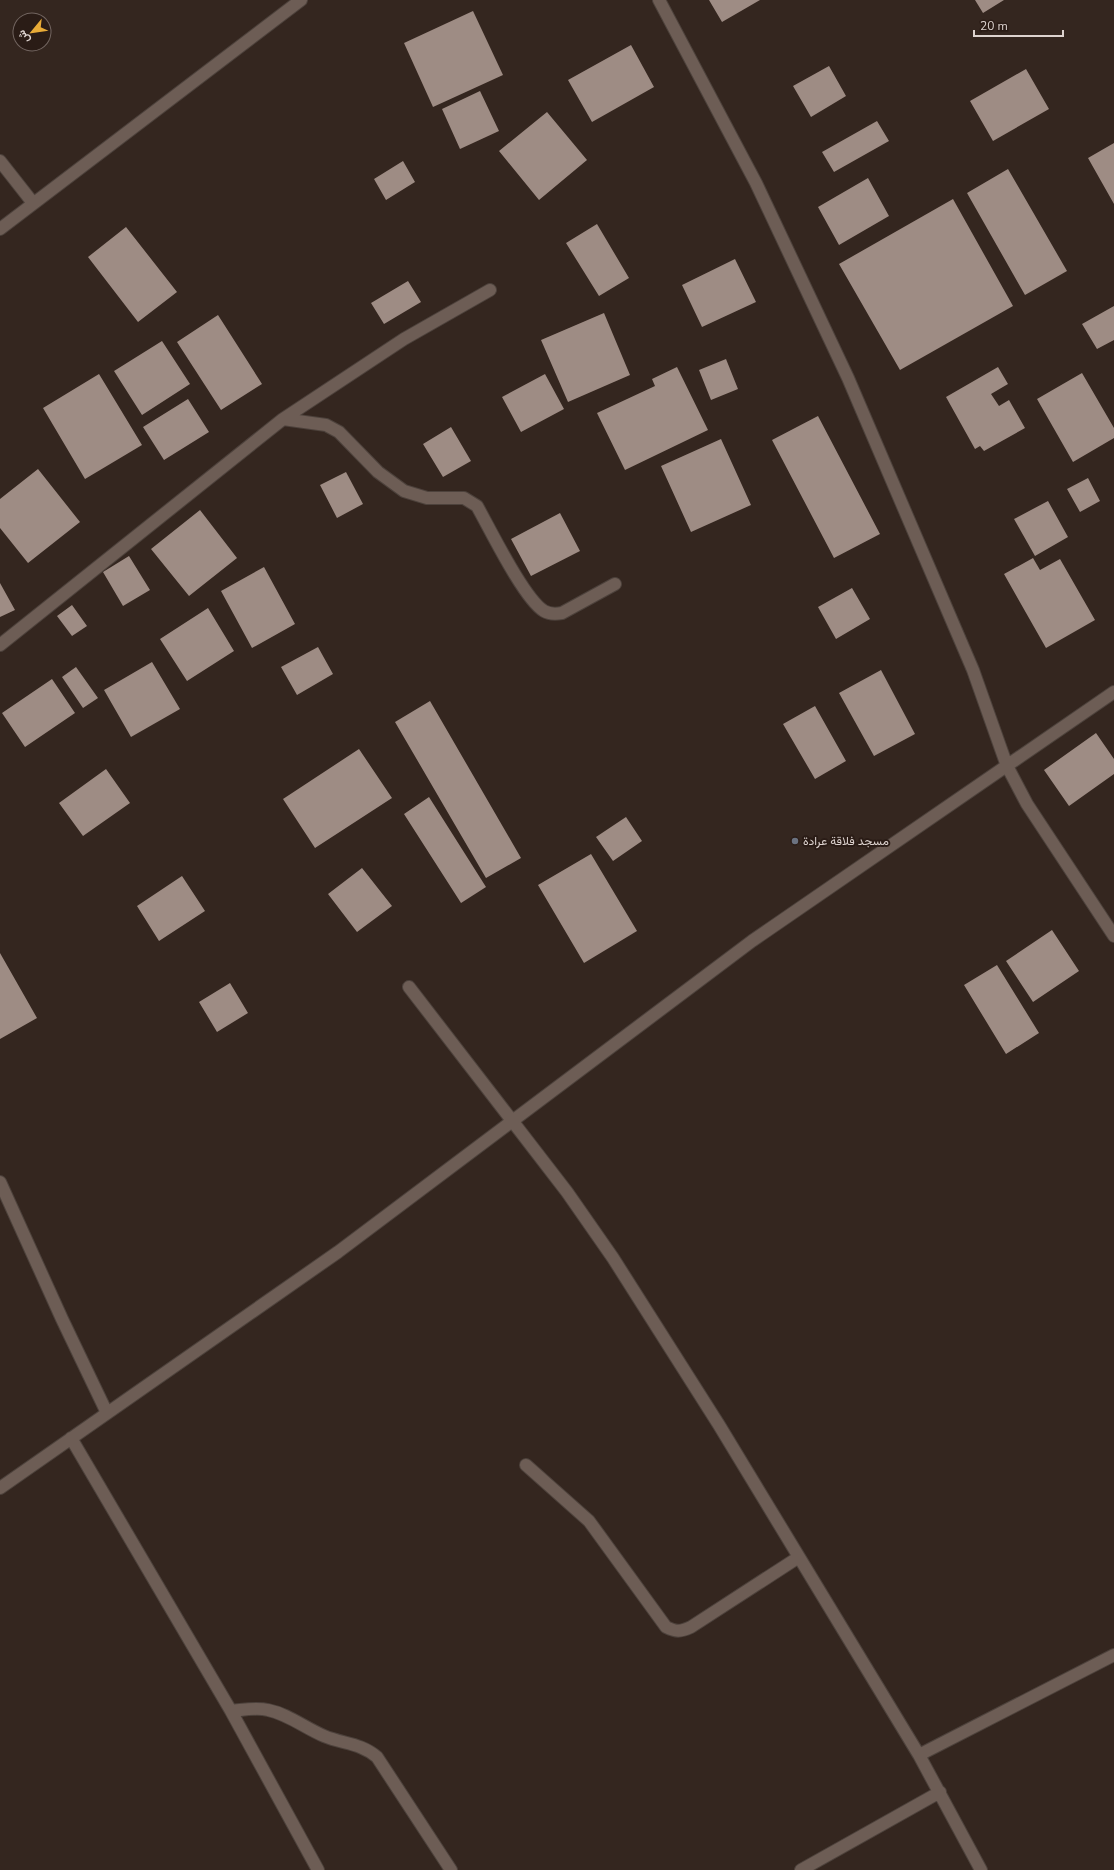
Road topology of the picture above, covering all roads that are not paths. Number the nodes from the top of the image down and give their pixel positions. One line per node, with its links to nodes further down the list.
1 (301, 0): 4 (street)
2 (659, 0): 11 (street)
3 (0, 160): 4 (street)
4 (33, 204): 5 (street)
5 (0, 229)
6 (490, 290): 7 (street)
7 (283, 419): 8 (street); 9 (street)
8 (615, 584)
9 (0, 645)
10 (1114, 692): 11 (street)
11 (1007, 766): 12 (street); 14 (street)
12 (1114, 936)
13 (410, 987): 14 (street)
14 (513, 1120): 16 (street); 20 (street)
15 (0, 1182): 16 (street)
16 (107, 1413): 17 (street)
17 (71, 1438): 19 (street); 22 (street)
18 (526, 1465): 20 (street)
19 (0, 1488)
20 (799, 1557): 23 (street)
21 (1114, 1655): 23 (street)
22 (231, 1711): 25 (street); 26 (street)
23 (920, 1755): 24 (street)
24 (940, 1792): 27 (street); 28 (street)
25 (318, 1870)
26 (451, 1870)
27 (800, 1870)
28 (981, 1870)

